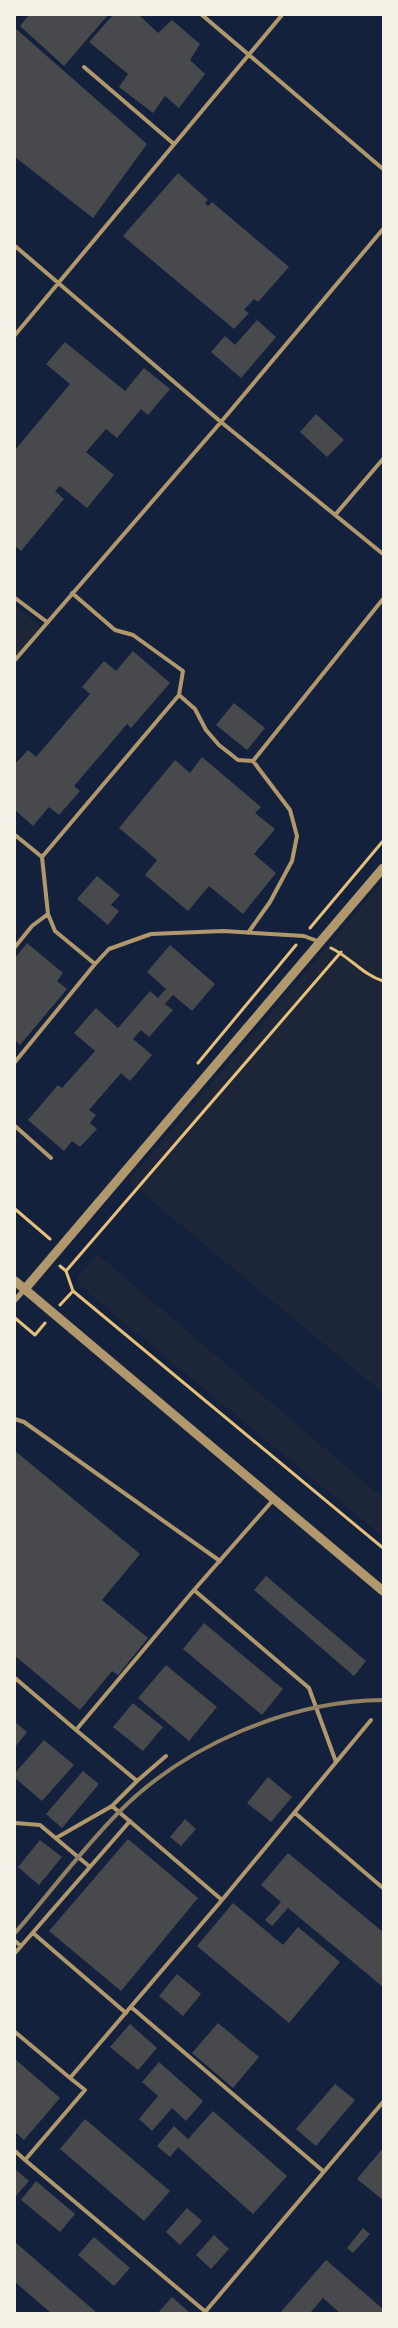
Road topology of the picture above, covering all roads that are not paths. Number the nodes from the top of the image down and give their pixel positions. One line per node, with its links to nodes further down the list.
1 (202, 15): 3 (lane)
2 (282, 15): 3 (lane)
3 (248, 54): 5 (lane); 6 (lane)
4 (84, 67): 5 (lane)
5 (174, 144): 9 (lane)
6 (383, 169)
7 (383, 229): 11 (lane)
8 (15, 246): 9 (lane)
9 (59, 283): 10 (lane); 11 (lane)
10 (15, 335)
11 (221, 422): 13 (lane); 15 (lane)
12 (383, 459): 13 (lane)
13 (335, 515): 14 (lane)
14 (383, 554)
15 (72, 593): 18 (lane); 20 (lane)
16 (15, 598): 18 (lane)
17 (383, 599): 21 (lane)
18 (47, 622): 19 (lane)
19 (15, 660)
20 (179, 695): 21 (lane); 23 (lane)
21 (253, 761): 26 (lane)
22 (15, 835): 23 (lane)
23 (42, 857): 25 (lane)
24 (383, 868): 27 (street)
25 (48, 914): 28 (lane); 29 (lane)
26 (248, 933): 27 (lane); 29 (lane)
27 (321, 943): 34 (street)
28 (15, 947)
29 (96, 964): 30 (lane)
30 (15, 1062)
31 (15, 1126): 32 (lane)
32 (51, 1158)
33 (15, 1281): 34 (street)
34 (25, 1289): 35 (street); 37 (street)
35 (15, 1300)
36 (15, 1419): 38 (lane)
37 (274, 1499): 38 (lane); 40 (street)
38 (220, 1561): 39 (lane)
39 (194, 1590): 43 (lane); 45 (lane)
40 (383, 1591)
41 (15, 1678): 43 (lane)
42 (371, 1720): 45 (lane)
43 (76, 1730): 46 (lane)
44 (166, 1756): 46 (lane)
45 (336, 1762): 48 (lane)
46 (136, 1781): 47 (lane)
47 (112, 1806): 49 (lane); 51 (lane)
48 (295, 1813): 53 (lane); 54 (lane)
49 (130, 1821): 52 (lane); 54 (lane)
50 (15, 1823): 51 (lane)
51 (56, 1838): 52 (lane)
52 (90, 1867): 55 (lane)
53 (383, 1888)
54 (222, 1900): 59 (lane)
55 (33, 1933): 57 (lane); 60 (lane)
56 (15, 1941): 57 (lane)
57 (22, 1946): 58 (lane)
58 (15, 1954)
59 (131, 2007): 60 (lane); 66 (lane)
60 (126, 2013): 62 (lane)
61 (15, 2032): 62 (lane)
62 (70, 2078): 65 (lane)
63 (383, 2102): 66 (lane)
64 (15, 2151): 65 (lane)
65 (25, 2160): 67 (lane)
66 (323, 2171): 67 (lane)
67 (206, 2312)

